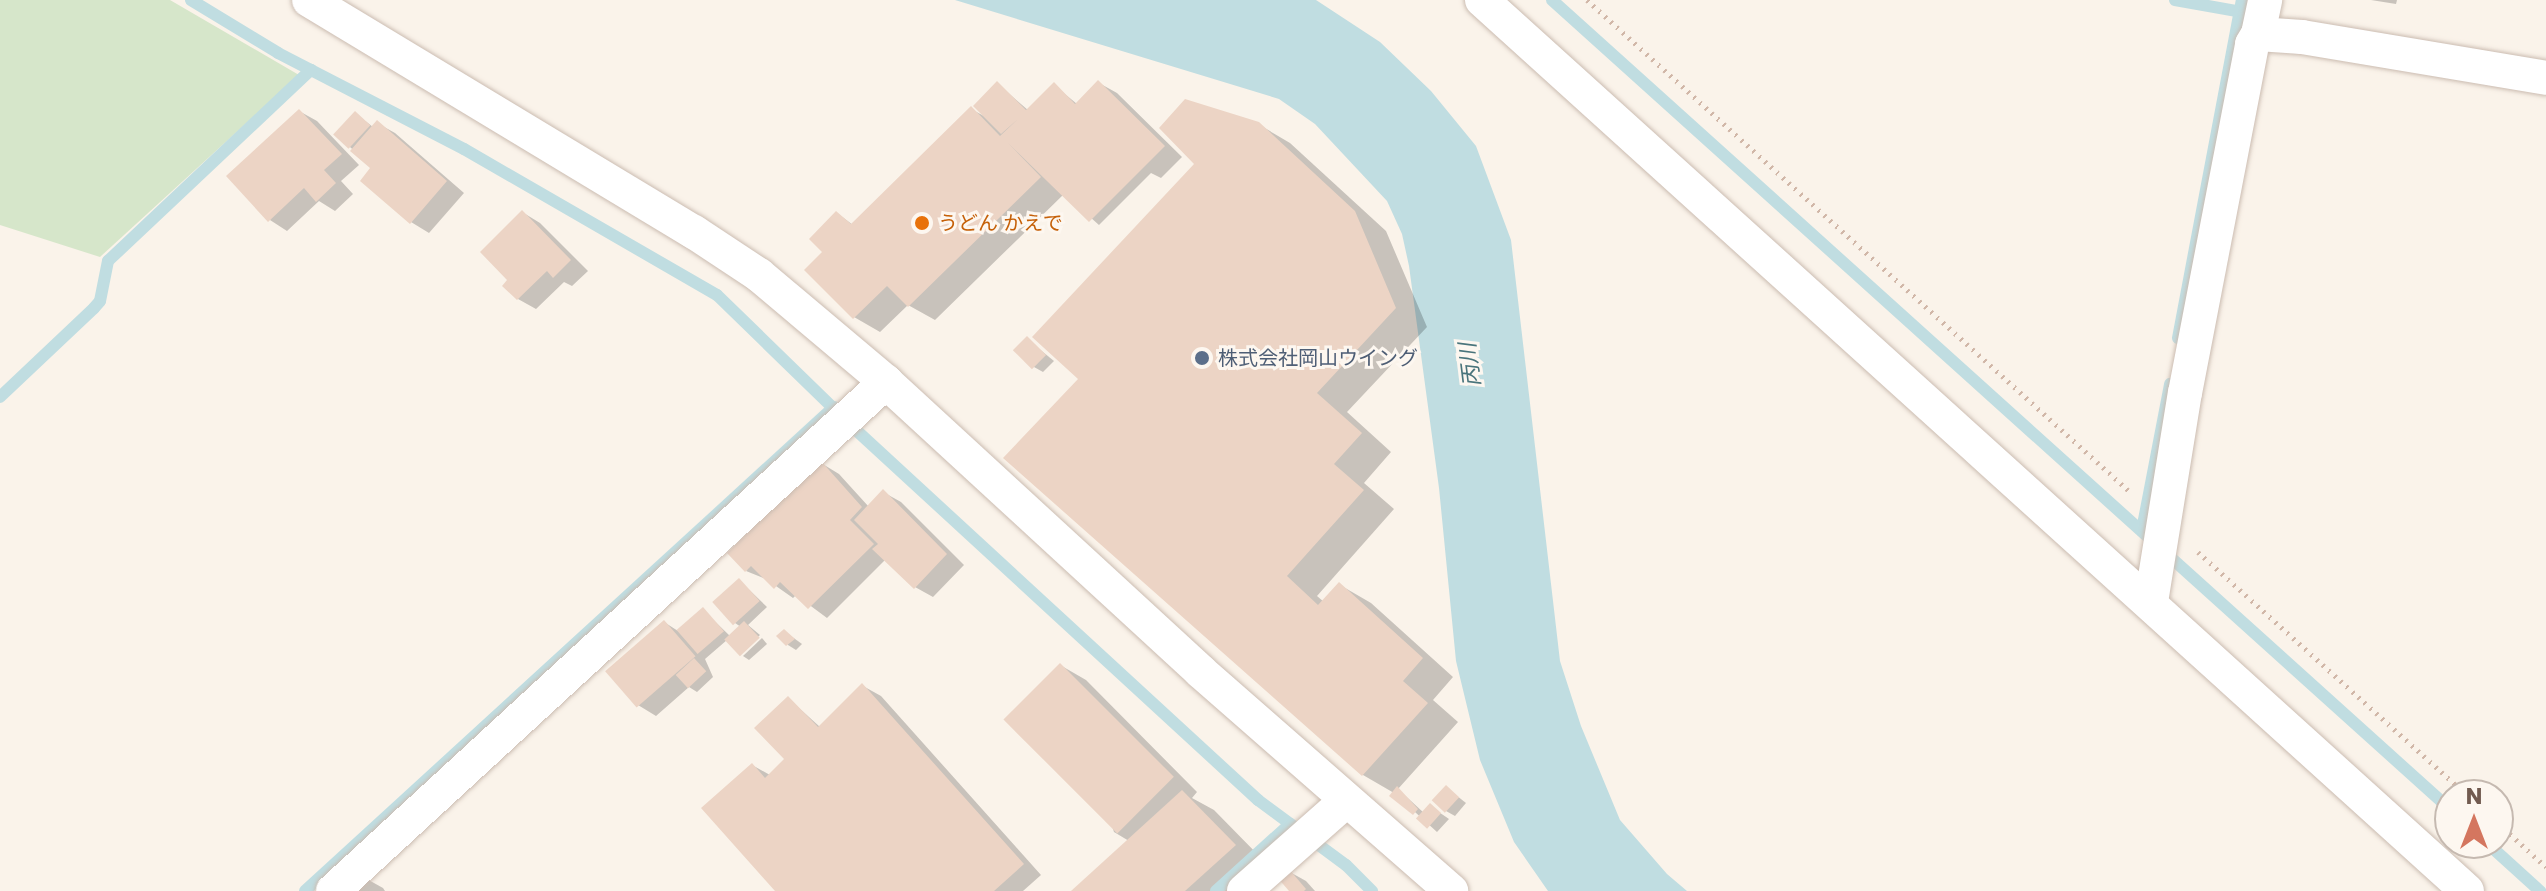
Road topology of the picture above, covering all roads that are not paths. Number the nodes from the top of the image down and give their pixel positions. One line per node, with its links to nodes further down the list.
1 (309, 0): 5 (street)
2 (1482, 0): 6 (street)
3 (2262, 16): 4 (street); 6 (street)
4 (2546, 78)
5 (886, 382): 7 (street); 8 (street)
6 (2151, 602): 11 (street)
7 (1347, 800): 9 (street); 10 (street)
8 (333, 891)
9 (1244, 891)
10 (1451, 891)
11 (2467, 891)

